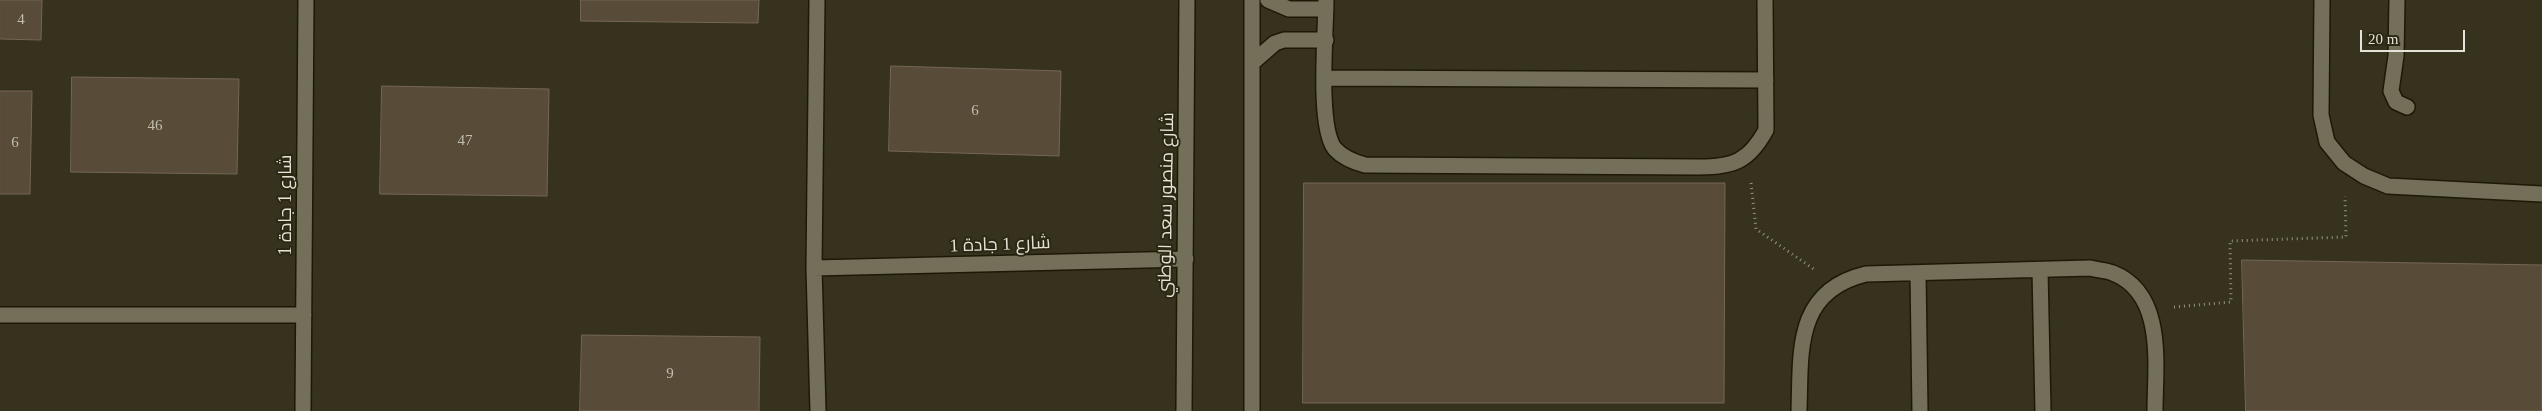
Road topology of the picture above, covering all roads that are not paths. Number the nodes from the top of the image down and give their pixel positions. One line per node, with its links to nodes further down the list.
1 (306, 0): 21 (street, شارع 1 جادة 1)
2 (817, 0): 17 (street)
3 (1187, 0): 16 (street, شارع منصور سعد الوطني)
4 (1252, 0): 11 (street)
5 (1268, 0): 9 (street)
6 (1765, 0): 13 (street)
7 (2322, 0): 15 (street)
8 (2397, 0): 14 (street)
9 (1326, 5): 10 (street)
10 (1326, 40): 11 (street); 12 (street)
11 (1252, 63): 25 (street)
12 (1325, 78): 13 (street); 13 (street)
13 (1766, 80)
14 (2407, 108)
15 (2542, 194)
16 (1186, 258): 17 (street, شارع 1 جادة 1); 24 (street, شارع منصور سعد الوطني)
17 (814, 268): 23 (street)
18 (2040, 270): 19 (street); 28 (street); 29 (street)
19 (1918, 273): 26 (street); 27 (street)
20 (0, 315): 21 (street)
21 (304, 315): 22 (street, شارع 1 جادة 1)
22 (303, 411)
23 (818, 411)
24 (1184, 411)
25 (1252, 411)
26 (1800, 411)
27 (1920, 411)
28 (2043, 411)
29 (2155, 411)

